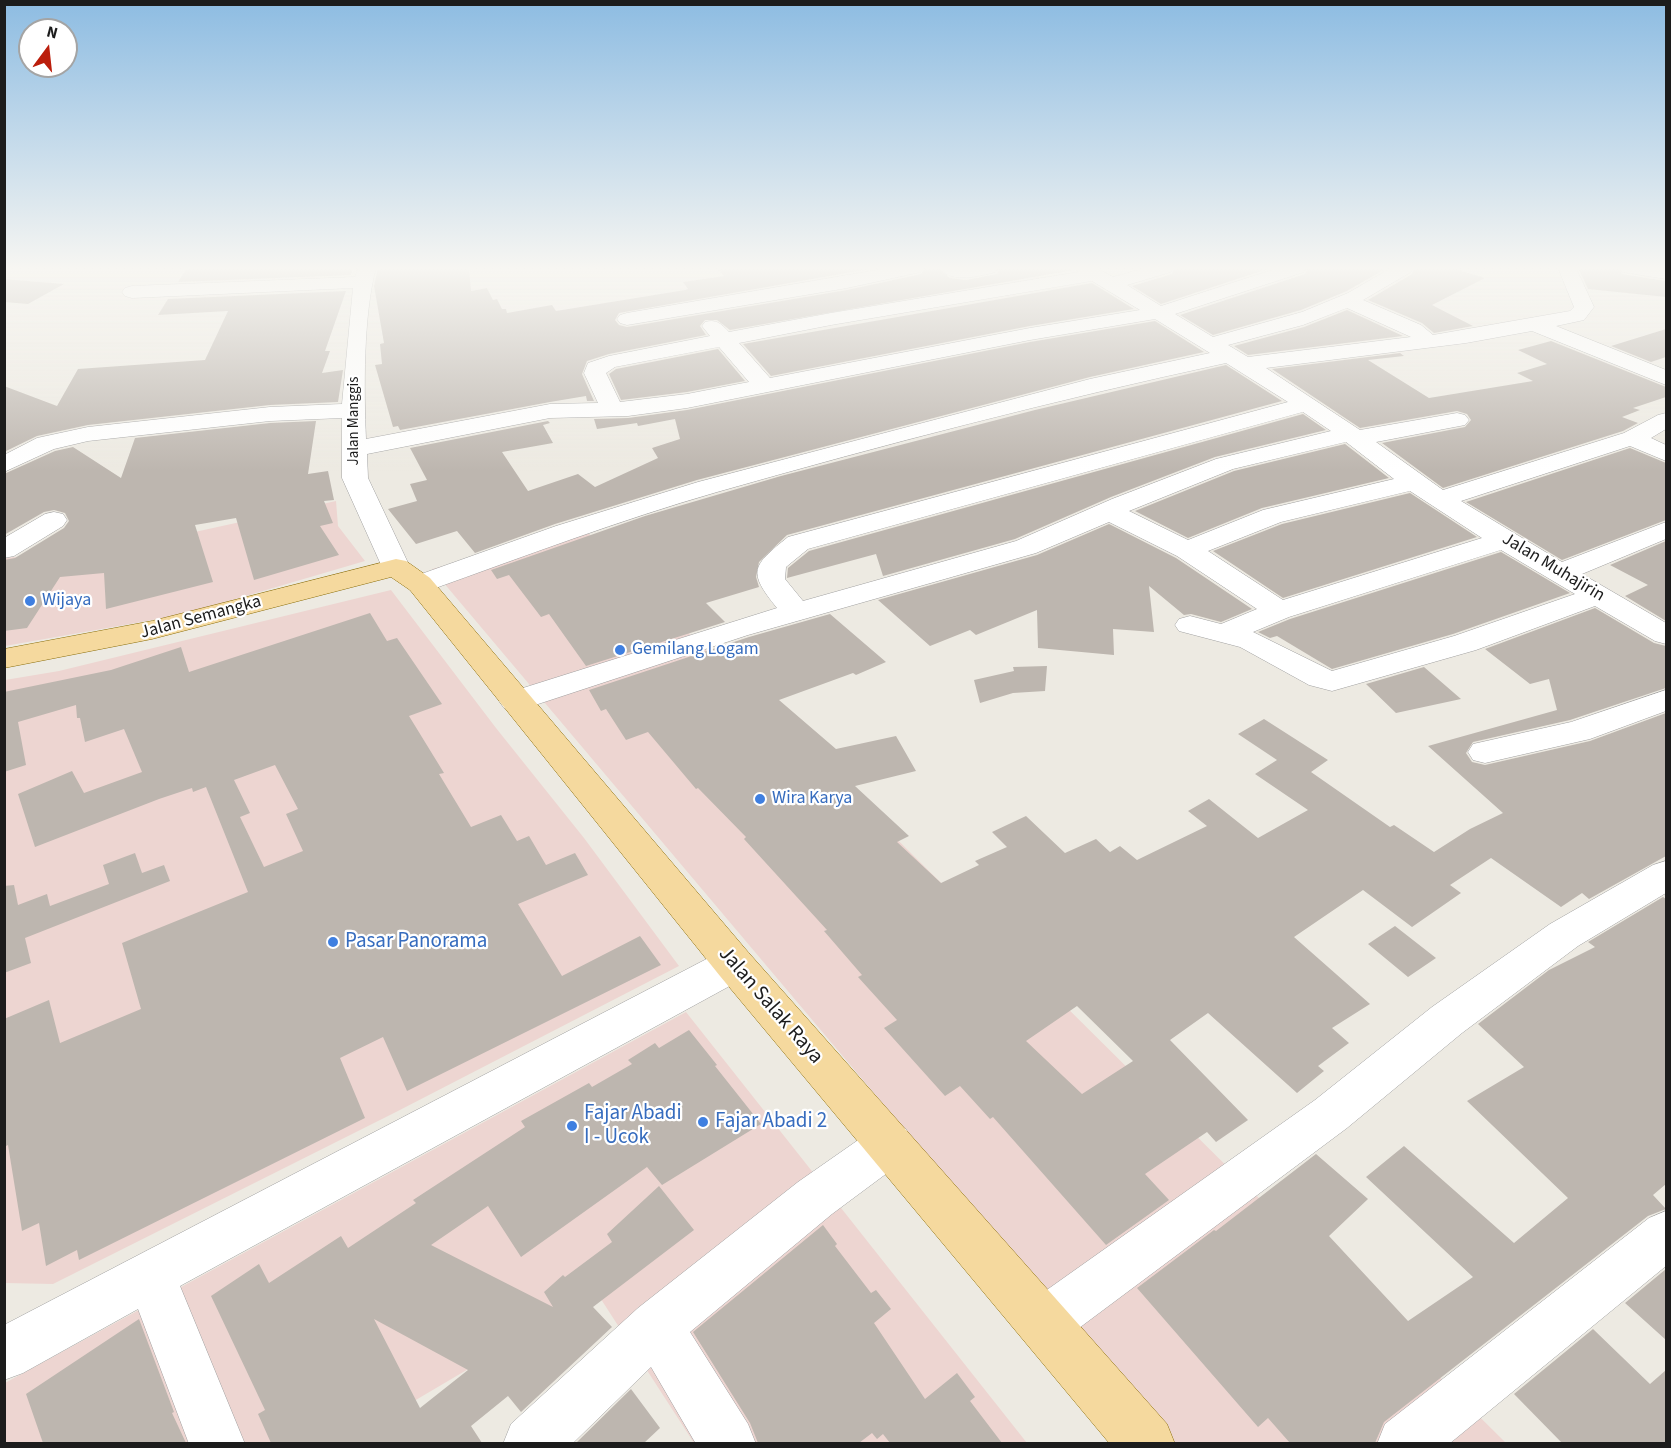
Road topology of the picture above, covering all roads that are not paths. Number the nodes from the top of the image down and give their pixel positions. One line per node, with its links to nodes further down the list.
1 (360, 336): 17 (street, Jalan Manggis)
2 (720, 336): 10 (street)
3 (742, 336): 10 (street)
4 (1022, 336): 14 (street)
5 (1198, 336): 12 (street, Jalan Muhajirin)
6 (1260, 336): 12 (street)
7 (1421, 336): 11 (street)
8 (1458, 336): 11 (street)
9 (1562, 336): 13 (street)
10 (723, 339): 14 (street); 16 (street)
11 (1426, 340): 12 (street)
12 (1230, 354): 15 (street, Jalan Muhajirin); 34 (street)
13 (1666, 378)
14 (764, 385): 16 (street)
15 (1307, 404): 20 (street, Jalan Muhajirin); 37 (street)
16 (612, 409): 22 (street)
17 (353, 411): 22 (street, Jalan Manggis); 24 (street)
18 (1457, 420): 20 (street)
19 (1666, 420): 21 (street)
20 (1353, 436): 25 (street, Jalan Muhajirin); 27 (street)
21 (1632, 438): 23 (street); 26 (street)
22 (354, 449): 34 (street, Jalan Manggis)
23 (1666, 454)
24 (4, 465)
25 (1414, 482): 26 (street, Jalan Muhajirin); 32 (street)
26 (1440, 499): 30 (street, Jalan Muhajirin)
27 (1108, 511): 32 (street); 37 (street)
28 (54, 520): 31 (street)
29 (1666, 530): 33 (street)
30 (1504, 540): 33 (street, Jalan Muhajirin); 36 (street)
31 (4, 550)
32 (1187, 550): 36 (street)
33 (1559, 573): 35 (street, Jalan Muhajirin)
34 (408, 575): 41 (main road, Jalan Semangka); 43 (main road, Jalan Salak Raya)
35 (1598, 595): 39 (street); 40 (street, Jalan Muhajirin)
36 (1279, 611): 39 (street)
37 (796, 612): 43 (street)
38 (1190, 625): 39 (street)
39 (1226, 633)
40 (1666, 635)
41 (4, 659)
42 (1666, 700): 44 (street)
43 (515, 701): 46 (main road, Jalan Salak Raya)
44 (1485, 752)
45 (1666, 875): 50 (street)
46 (734, 964): 47 (main road, Jalan Salak Raya); 49 (street)
47 (890, 1144): 50 (main road, Jalan Salak Raya); 51 (street)
48 (1666, 1235): 57 (street)
49 (151, 1276): 52 (street); 53 (street)
50 (1045, 1322): 56 (main road, Jalan Salak Raya)
51 (656, 1326): 54 (street); 55 (street)
52 (4, 1354)
53 (217, 1443)
54 (531, 1443)
55 (728, 1443)
56 (1147, 1443)
57 (1405, 1443)

